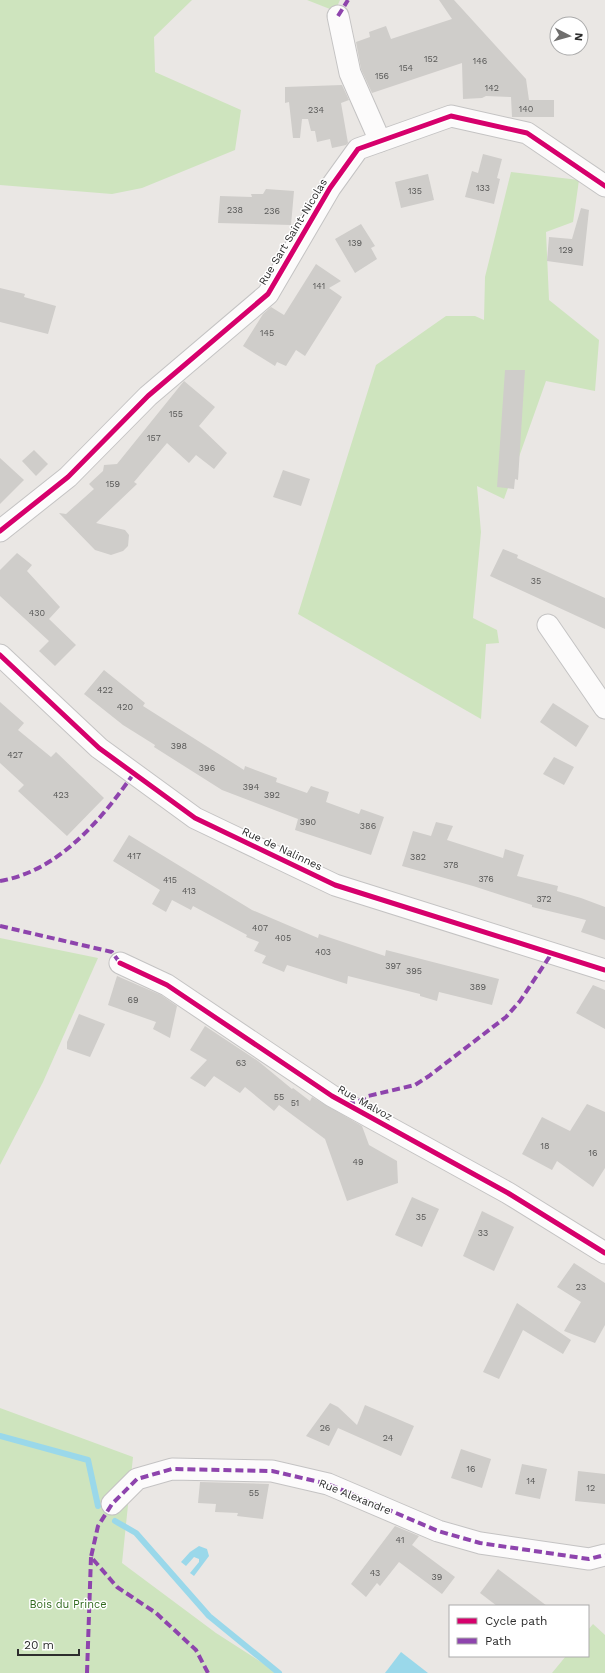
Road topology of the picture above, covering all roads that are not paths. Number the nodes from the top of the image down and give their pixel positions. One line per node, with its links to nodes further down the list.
1 (338, 16): 2 (street)
2 (380, 141): 3 (street, Rue Sart Saint-Nicolas); 4 (street, Rue Sart Saint-Nicolas)
3 (605, 186)
4 (0, 531)
5 (548, 625): 7 (street)
6 (0, 655): 9 (street, Rue de Nalinnes)
7 (605, 708)
8 (120, 963): 10 (street, Rue Malvoz)
9 (605, 970)
10 (605, 1253)
11 (112, 1504): 12 (street, Rue Alexandre)
12 (605, 1555)

